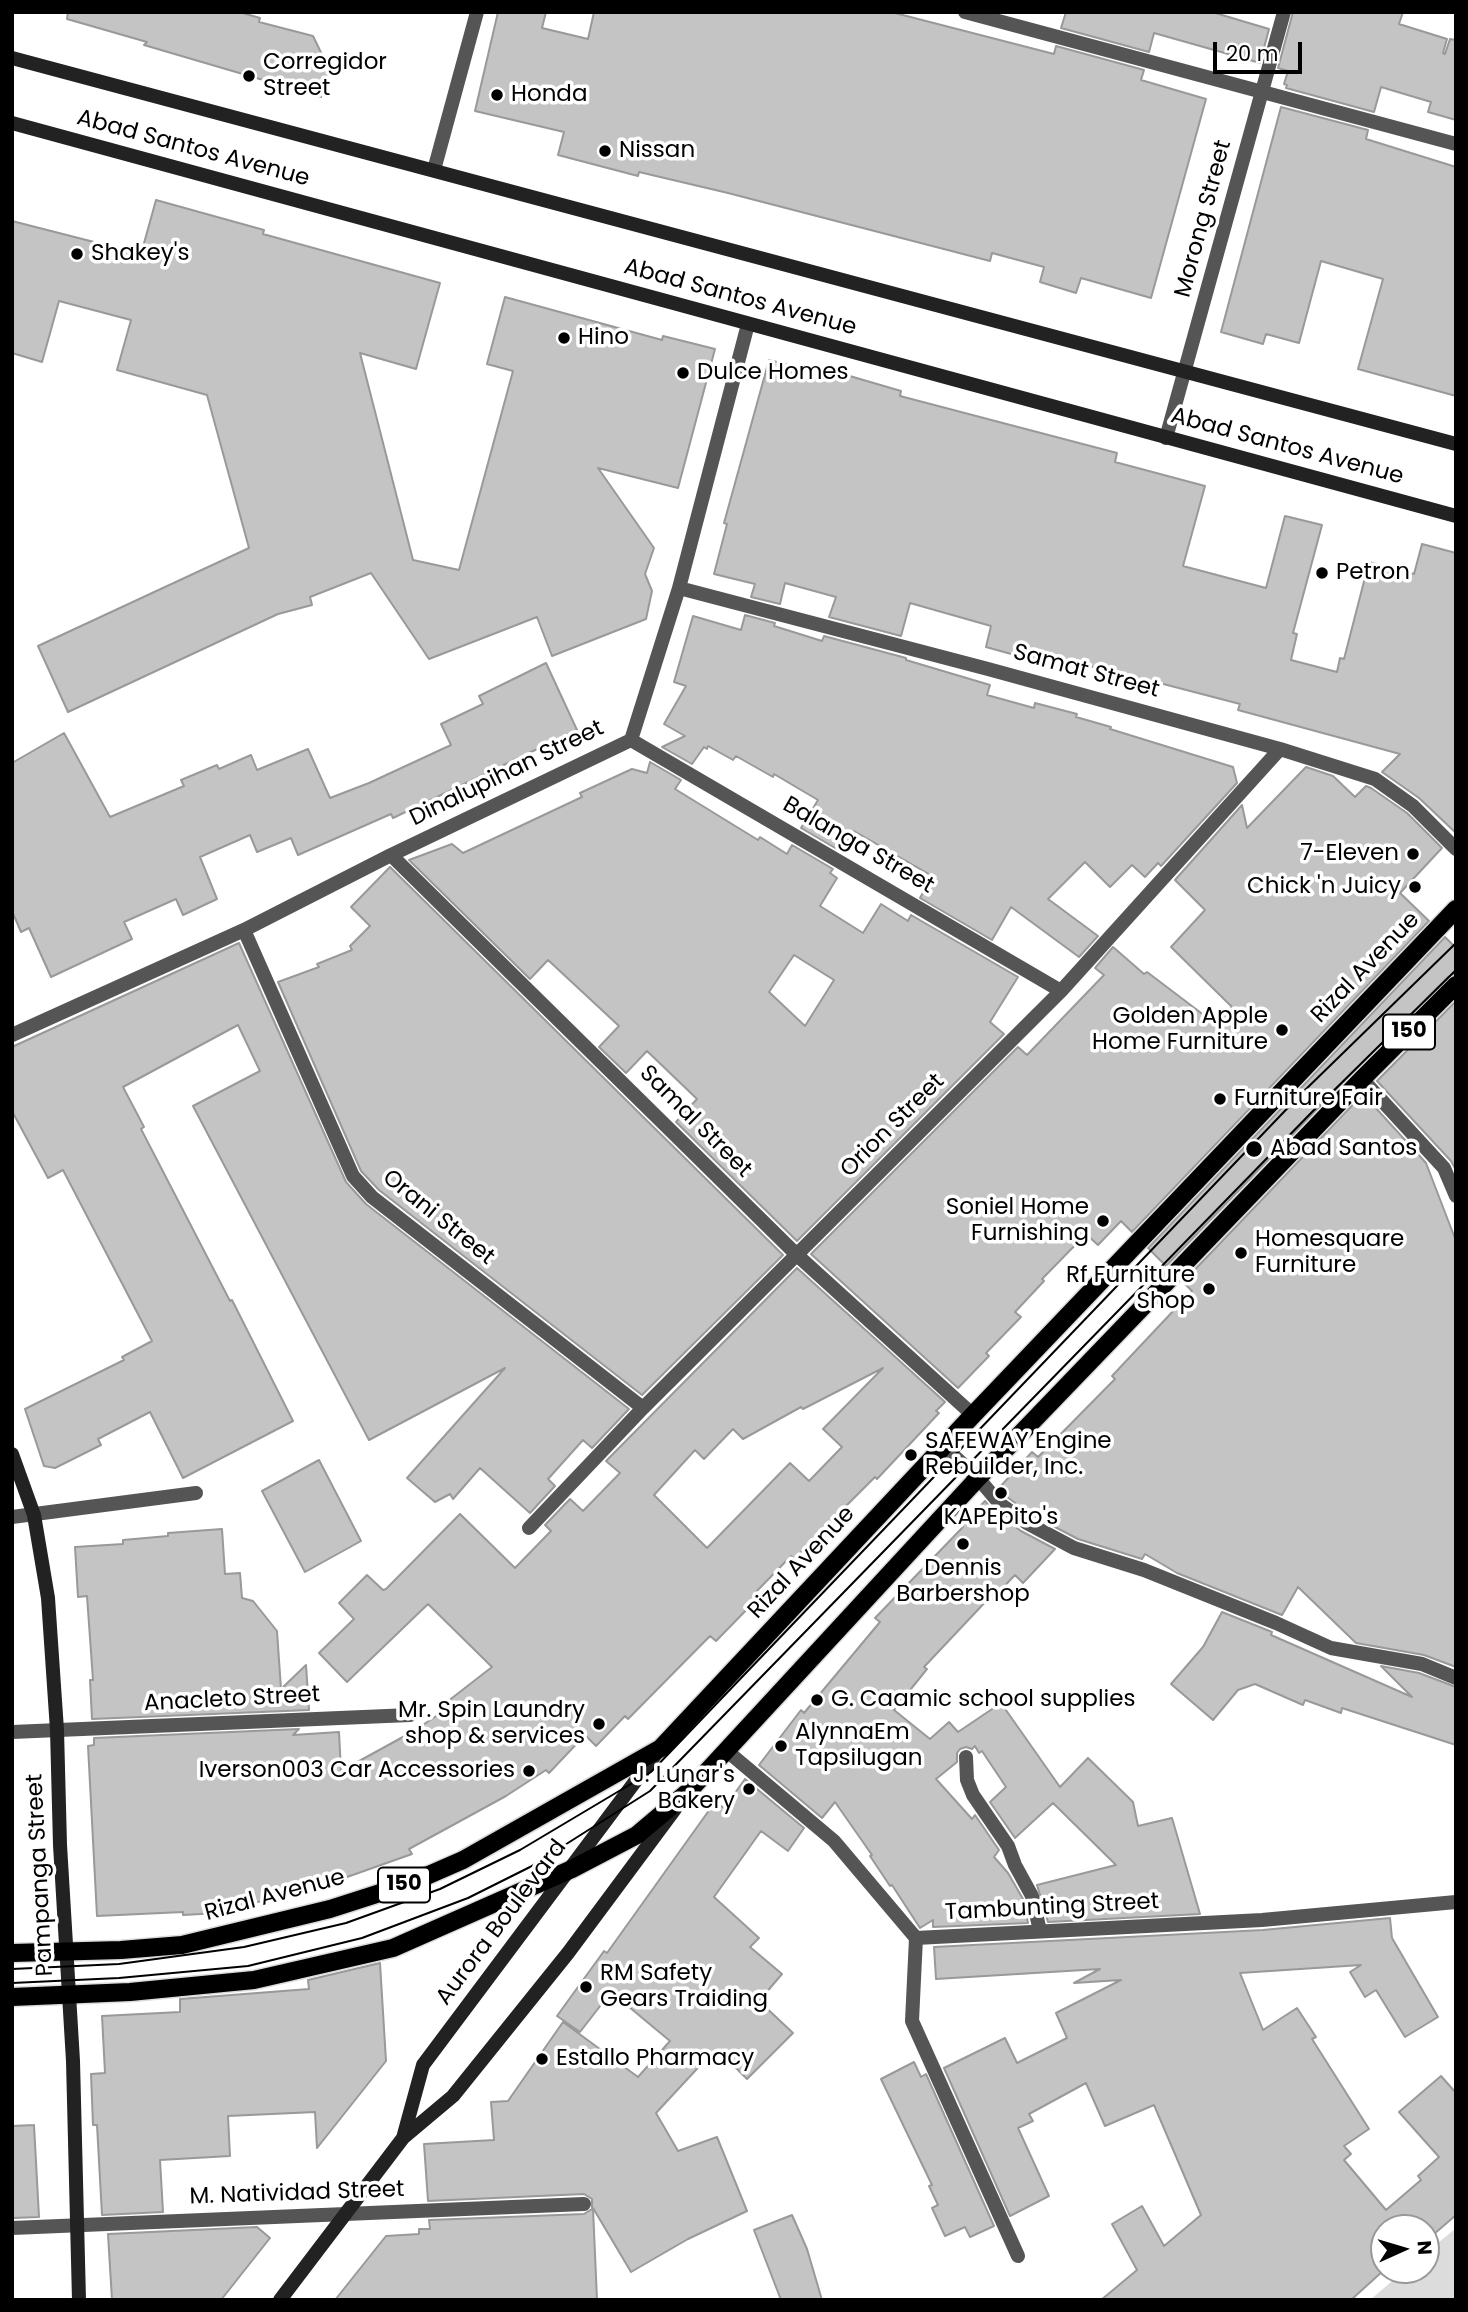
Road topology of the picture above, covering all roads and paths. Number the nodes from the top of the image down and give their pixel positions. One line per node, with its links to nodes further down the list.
1 (477, 12): 8 (street)
2 (965, 12): 5 (street)
3 (1284, 12): 5 (street, Morong Street)
4 (12, 58): 8 (main road, Abad Santos Avenue)
5 (1262, 90): 7 (street); 10 (street, Morong Street)
6 (12, 123): 9 (main road, Abad Santos Avenue)
7 (1456, 144)
8 (435, 170): 10 (main road, Abad Santos Avenue)
9 (748, 324): 11 (main road, Abad Santos Avenue); 14 (street, Dinalupihan Street)
10 (1184, 371): 11 (street, Morong Street); 12 (main road, Abad Santos Avenue)
11 (1166, 438): 13 (main road, Abad Santos Avenue)
12 (1456, 444)
13 (1456, 516)
14 (679, 588): 15 (street, Dinalupihan Street); 16 (street, Samat Street)
15 (631, 740): 18 (street, Dinalupihan Street); 22 (street, Balanga Street)
16 (1280, 749): 17 (street, Samat Street); 22 (street, Orion Street)
17 (1456, 849)
18 (391, 855): 20 (street, Dinalupihan Street); 26 (street, Samal Street)
19 (1456, 909): 28 (main road, Rizal Avenue / 150)
20 (244, 930): 23 (street, Dinalupihan Street); 27 (street, Orani Street)
21 (1456, 985): 24 (main road, 150)
22 (1061, 991): 26 (street, Orion Street)
23 (12, 1035)
24 (1362, 1079): 25 (street); 31 (main road, 150)
25 (1456, 1196)
26 (797, 1255): 27 (street, Orion Street); 28 (street, Samal Street)
27 (643, 1408): 35 (street, Orion Street)
28 (973, 1415): 29 (main road, Rizal Avenue / 150)
29 (944, 1447): 31 (street); 40 (main road, Rizal Avenue / 150)
30 (12, 1454): 33 (main road, Pampanga Street)
31 (978, 1478): 36 (street); 41 (main road, 150)
32 (196, 1493): 33 (street)
33 (34, 1515): 34 (street); 38 (main road, Pampanga Street)
34 (12, 1517)
35 (529, 1528)
36 (1456, 1678)
37 (410, 1715): 38 (street, Anacleto Street)
38 (57, 1730): 39 (street, Anacleto Street); 48 (main road, Pampanga Street)
39 (12, 1732)
40 (661, 1748): 44 (main road, Aurora Boulevard); 48 (main road, Rizal Avenue / 150)
41 (727, 1751): 43 (main road, 150); 47 (street, Tambunting Street)
42 (966, 1757): 46 (street)
43 (688, 1793): 44 (main road, 150); 52 (main road, Aurora Boulevard)
44 (572, 1869): 50 (main road, 150); 52 (main road, Aurora Boulevard)
45 (1456, 1902): 46 (street, Tambunting Street)
46 (1040, 1931): 47 (street, Tambunting Street)
47 (916, 1938): 57 (street)
48 (67, 1951): 49 (main road, Rizal Avenue / 150); 50 (main road, Pampanga Street)
49 (12, 1953)
50 (69, 1996): 51 (main road, 150); 55 (main road, Pampanga Street)
51 (12, 1997)
52 (403, 2138): 54 (main road, Aurora Boulevard)
53 (584, 2204): 54 (street, M. Natividad Street)
54 (345, 2215): 55 (street, M. Natividad Street); 59 (main road, Aurora Boulevard)
55 (76, 2225): 56 (street, M. Natividad Street); 58 (main road, Pampanga Street)
56 (12, 2228)
57 (1018, 2256)
58 (79, 2300)
59 (280, 2300)

